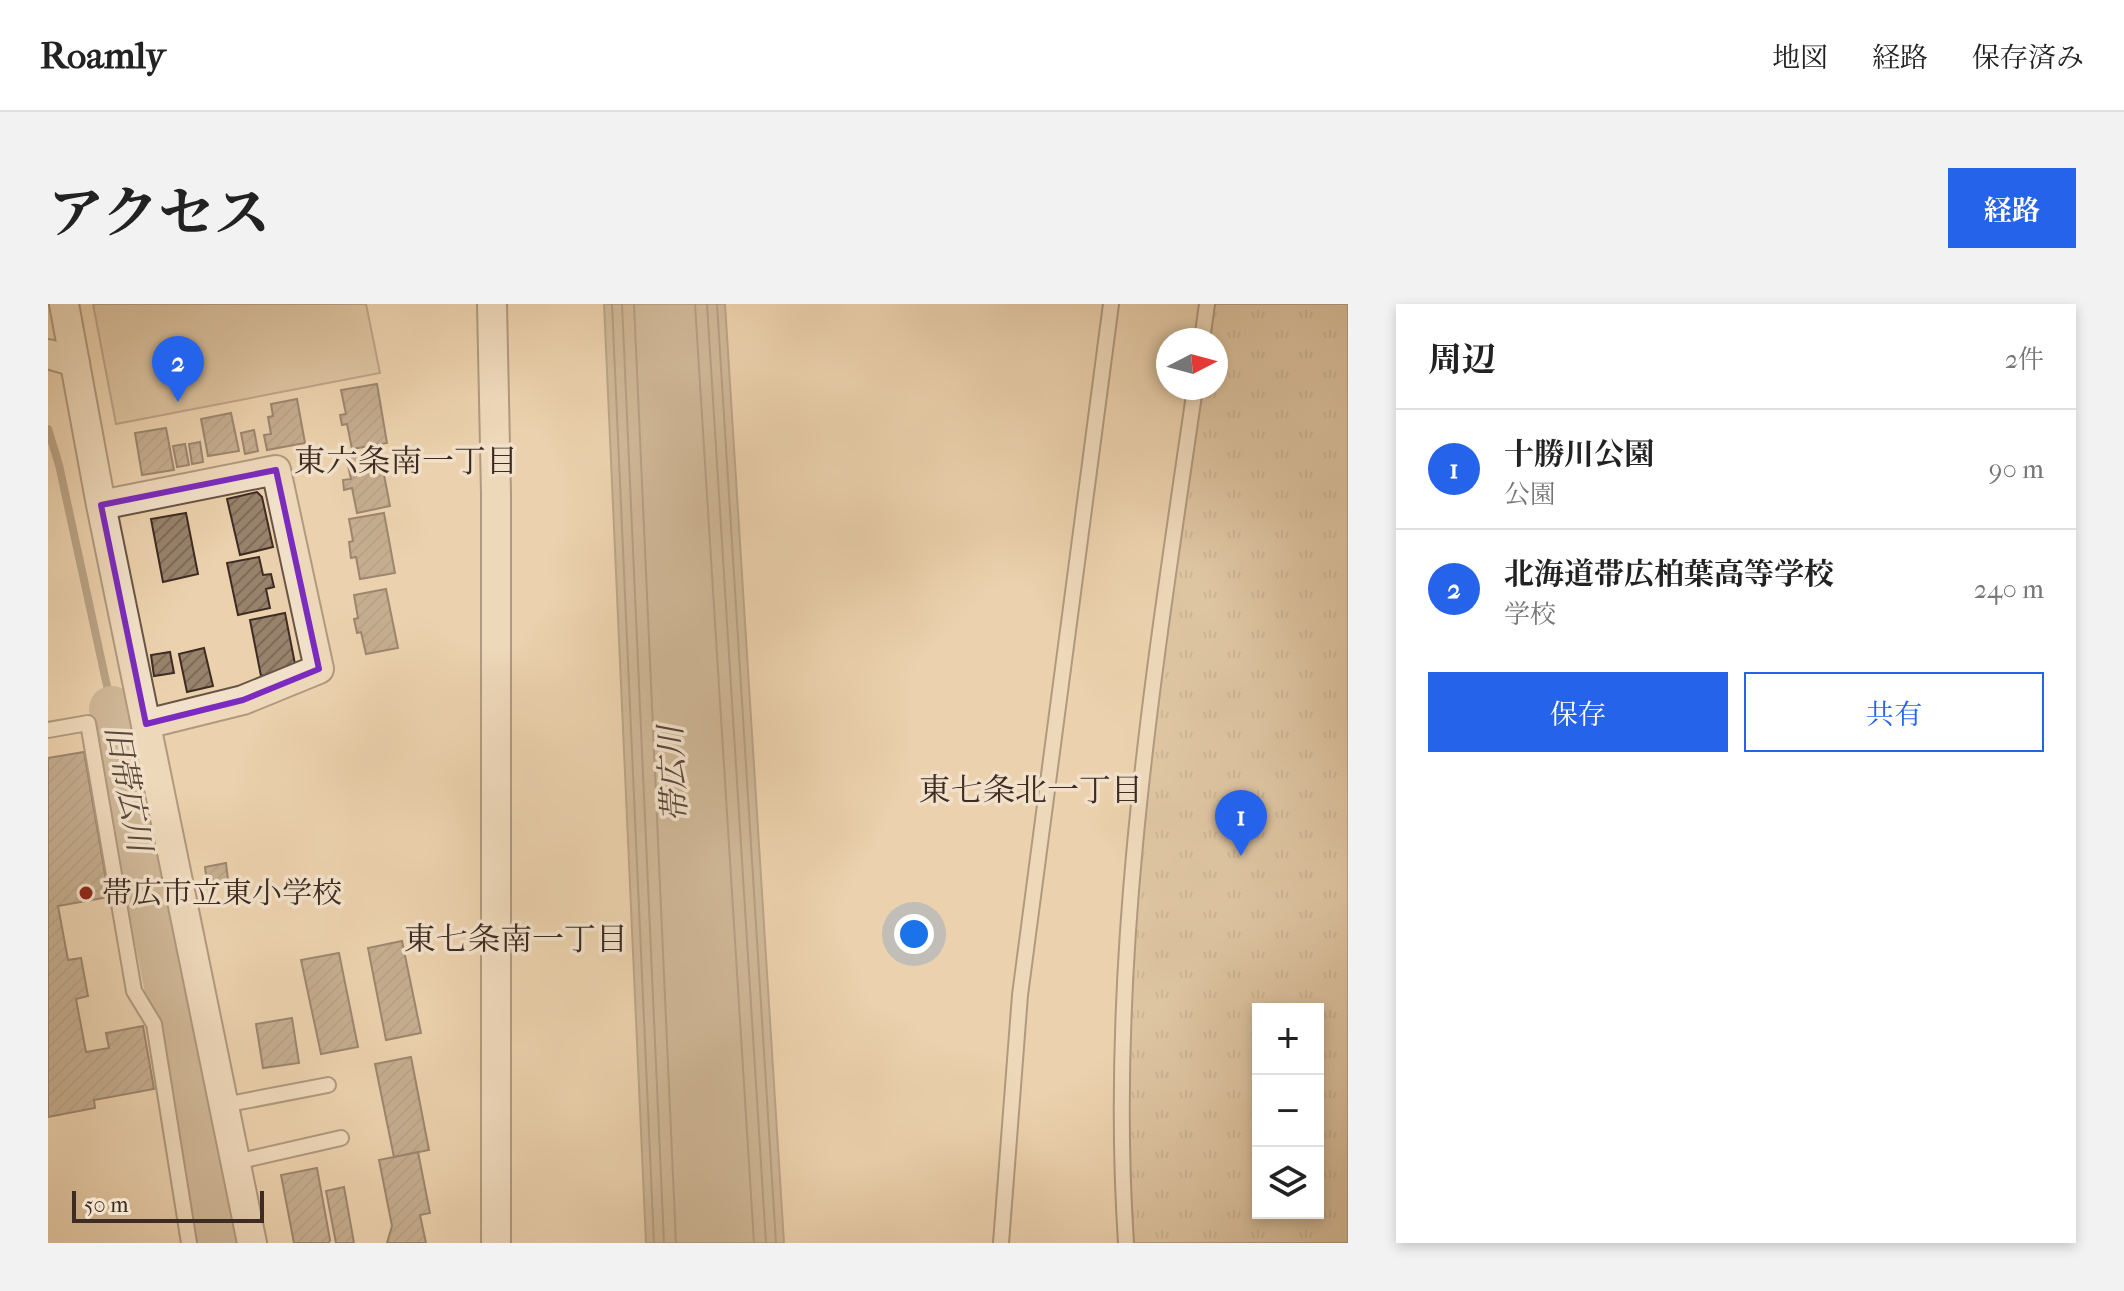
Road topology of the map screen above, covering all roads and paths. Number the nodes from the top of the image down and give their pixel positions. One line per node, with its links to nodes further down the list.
1 (64, 304): 7 (street)
2 (492, 304): 18 (street)
3 (1111, 304): 19 (lane)
4 (1207, 304): 5 (lane)
5 (1204, 328)
6 (48, 354): 7 (street)
7 (75, 362): 9 (street)
8 (1193, 400): 20 (lane)
9 (101, 505): 10 (street); 10 (street)
10 (146, 724): 13 (street)
11 (48, 730): 16 (lane)
12 (328, 1085): 13 (lane)
13 (224, 1105): 15 (street)
14 (341, 1138): 15 (lane)
15 (236, 1162): 17 (street)
16 (189, 1243)
17 (252, 1243)
18 (496, 1243)
19 (1001, 1243)
20 (1126, 1243)

